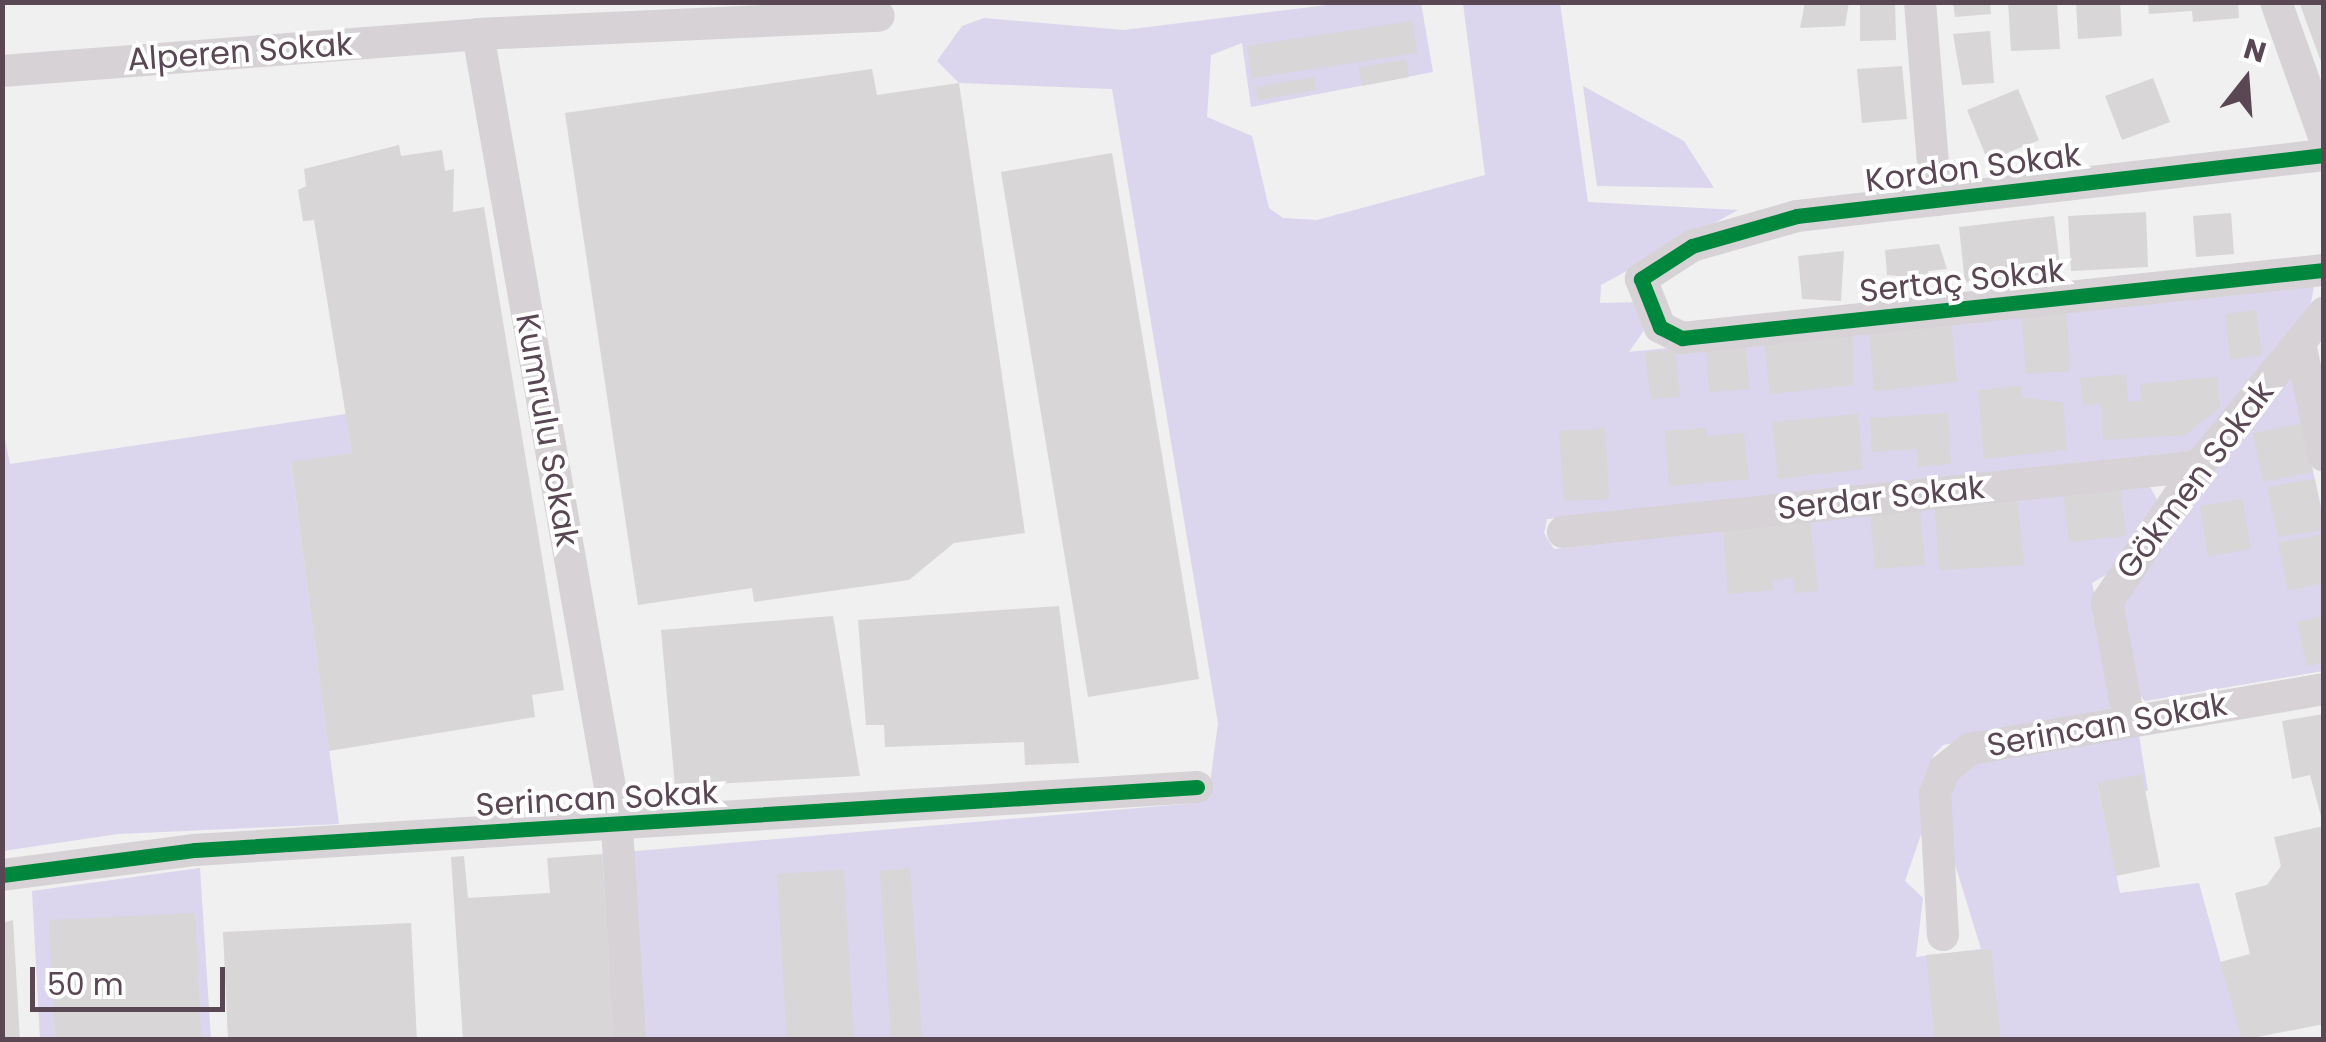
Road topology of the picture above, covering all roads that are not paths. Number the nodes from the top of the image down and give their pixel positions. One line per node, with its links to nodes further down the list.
1 (1920, 2): 8 (street)
2 (2276, 2): 6 (street)
3 (879, 16): 4 (street, Alperen Sokak)
4 (478, 34): 5 (street, Alperen Sokak); 19 (street, Kumrulu Sokak)
5 (2, 71)
6 (2324, 137)
7 (2324, 155): 8 (street, Kordon Sokak)
8 (1936, 200): 10 (street, Kordon Sokak)
9 (2324, 270): 10 (street, Sertaç Sokak)
10 (1641, 279)
11 (2324, 312): 12 (street, Gökmen Sokak)
12 (2301, 348): 13 (street); 14 (street, Gökmen Sokak)
13 (2324, 456)
14 (2199, 466): 15 (street, Serdar Sokak); 17 (street, Gökmen Sokak)
15 (1563, 532)
16 (2324, 689): 17 (street, Serincan Sokak)
17 (2129, 721): 21 (street, Serincan Sokak)
18 (1197, 787): 19 (street, Serincan Sokak)
19 (617, 826): 20 (street, Serincan Sokak); 22 (street, Kumrulu Sokak)
20 (2, 875)
21 (1943, 935)
22 (630, 1040)

